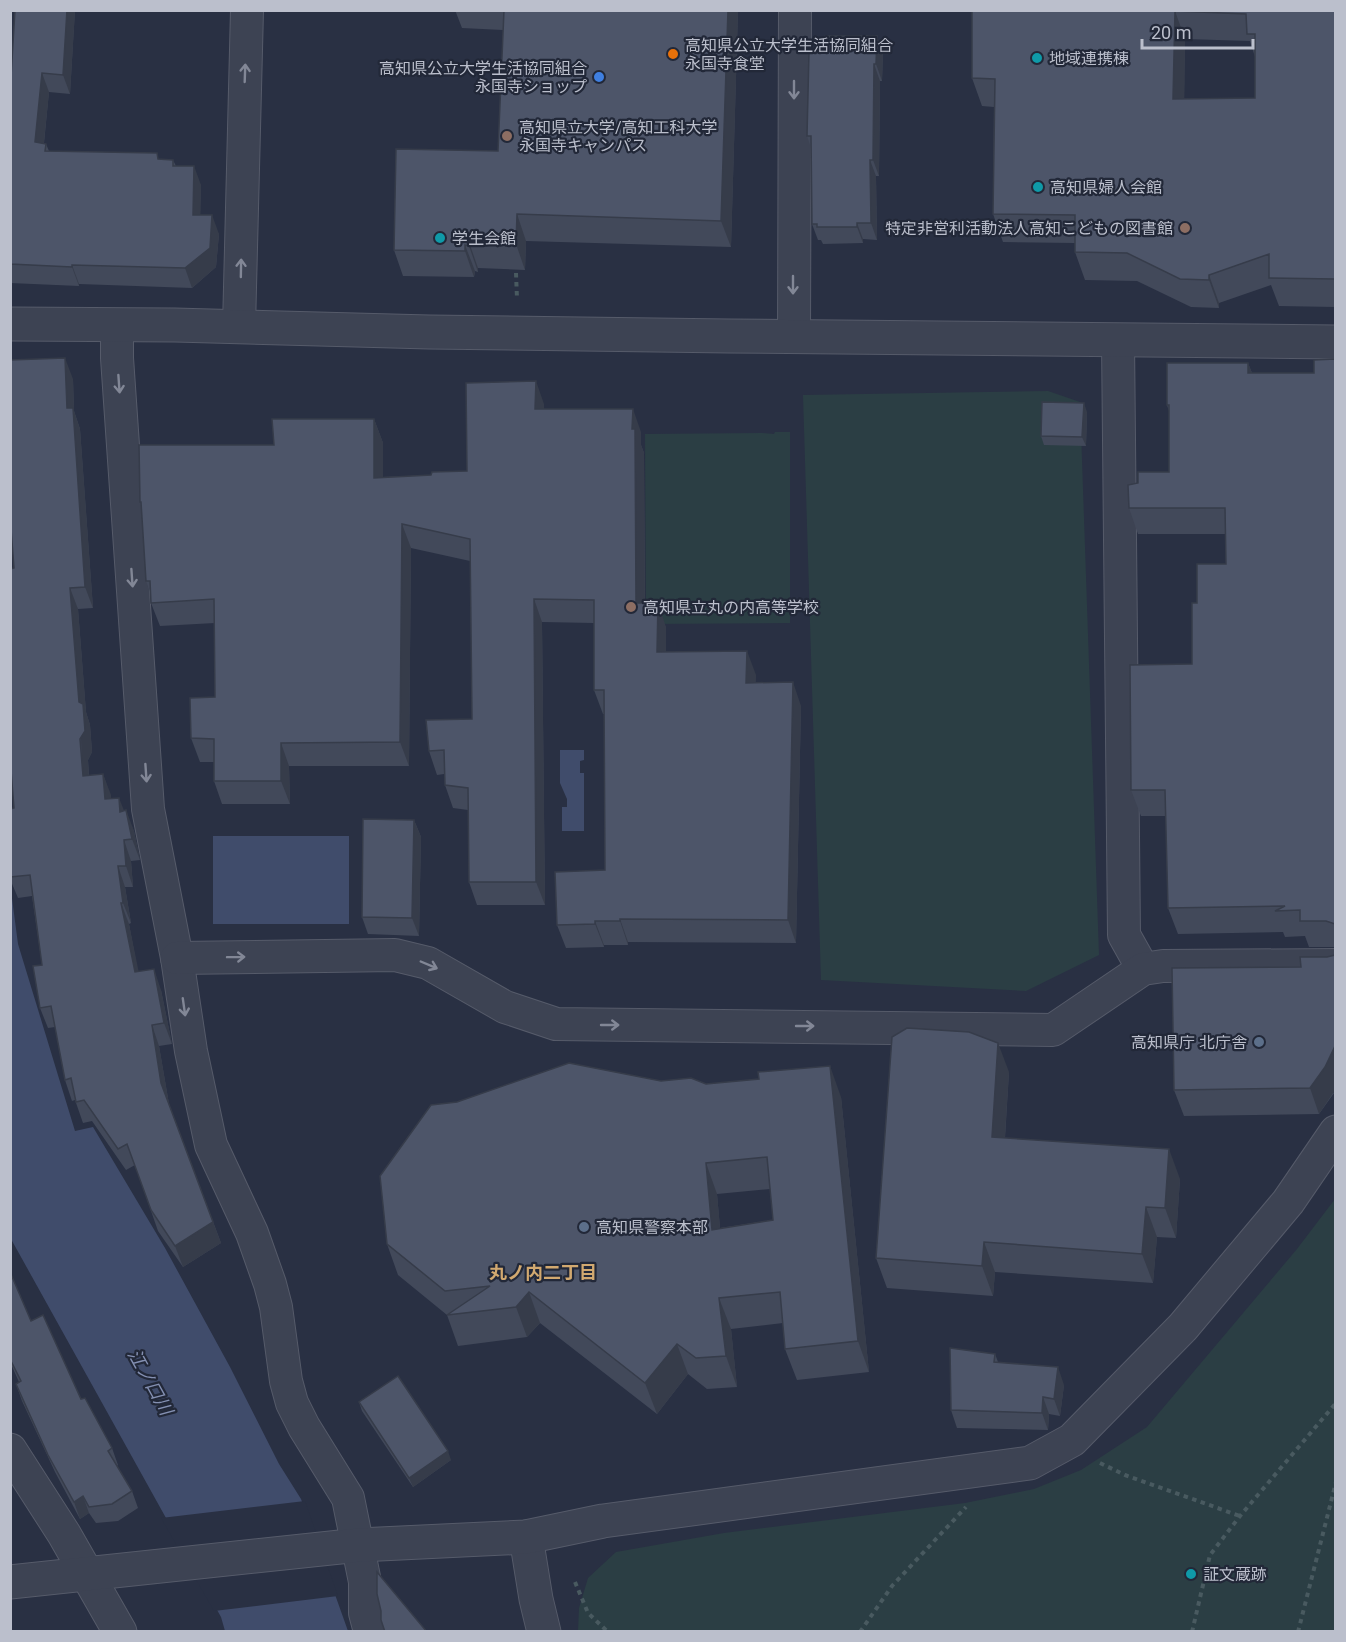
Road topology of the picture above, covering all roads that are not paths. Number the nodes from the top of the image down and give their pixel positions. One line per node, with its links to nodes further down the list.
1 (247, 10): 5 (street, one-way to 1)
2 (795, 10): 6 (street, one-way to 6)
3 (10, 324): 4 (street)
4 (117, 326): 5 (street); 9 (street, one-way to 9)
5 (239, 327): 6 (street)
6 (794, 337): 7 (street)
7 (1118, 341): 8 (street); 11 (street)
8 (1335, 342)
9 (177, 958): 11 (street, one-way to 11); 15 (street, one-way to 15)
10 (1335, 965): 11 (street)
11 (1143, 969)
12 (1335, 1132): 14 (street)
13 (10, 1450): 16 (street)
14 (526, 1537): 15 (street); 20 (street)
15 (346, 1547): 16 (street); 19 (street)
16 (88, 1575): 17 (street); 18 (street)
17 (10, 1582)
18 (120, 1632)
19 (370, 1632)
20 (544, 1632)

